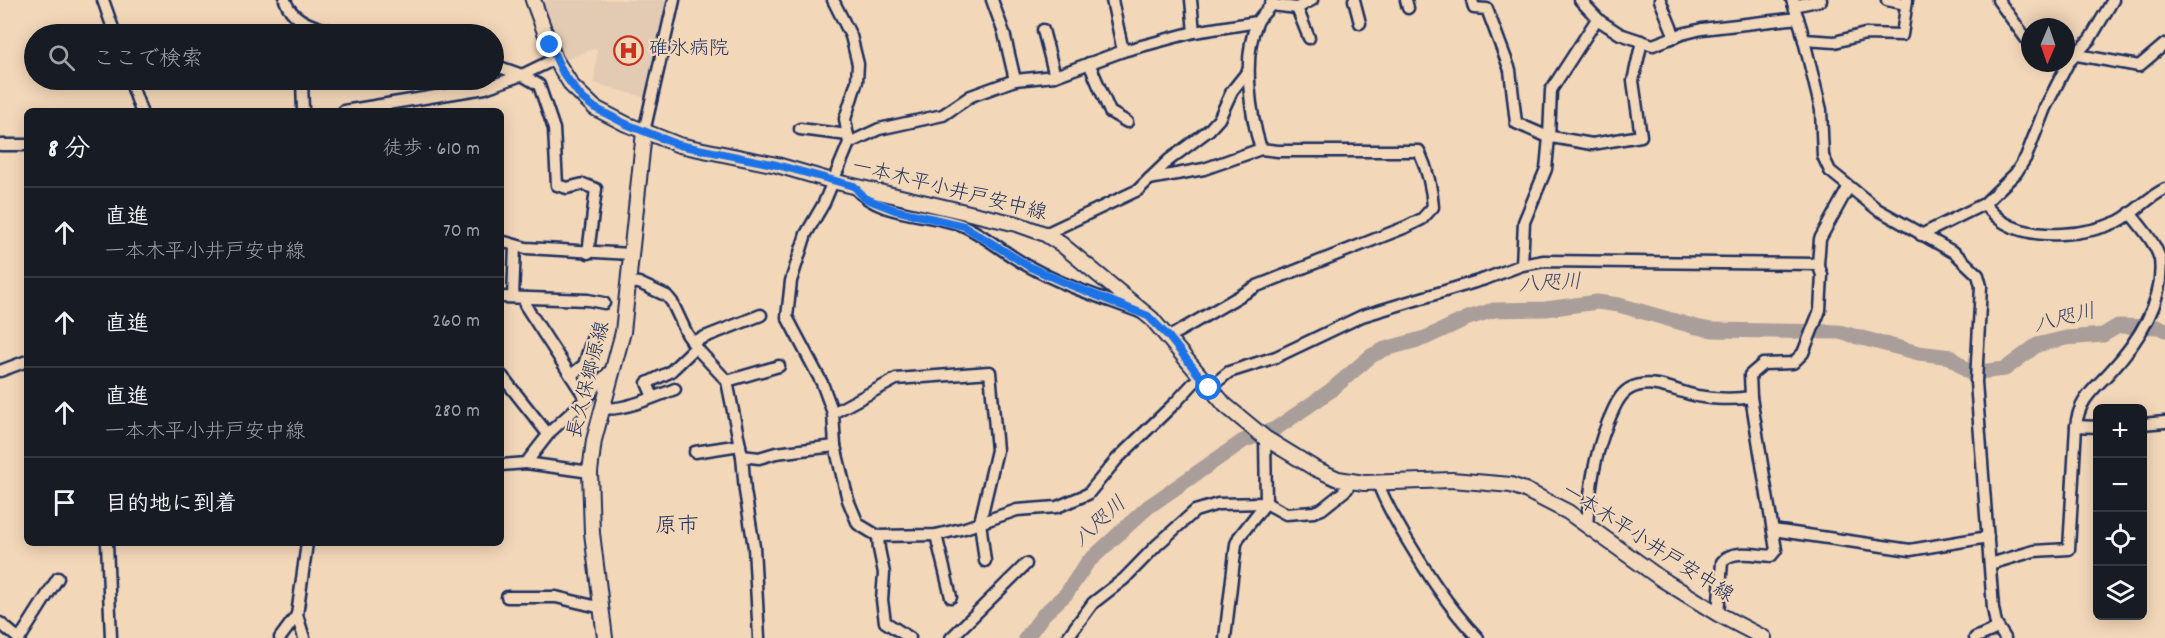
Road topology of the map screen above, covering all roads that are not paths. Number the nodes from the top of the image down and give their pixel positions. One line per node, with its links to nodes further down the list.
1 (103, 0): 27 (street)
2 (285, 0): 24 (street)
3 (533, 0): 40 (main road, 一本木平小井戸安中線)
4 (674, 0): 57 (street)
5 (832, 0): 59 (street)
6 (992, 0): 48 (street)
7 (1112, 0): 37 (street)
8 (1191, 0): 30 (street)
9 (1312, 0): 21 (street)
10 (1354, 0): 26 (street)
11 (1472, 0): 58 (street)
12 (1580, 0): 23 (street)
13 (1660, 0): 32 (street)
14 (1821, 0): 20 (street)
15 (1887, 0): 19 (street)
16 (1998, 0): 31 (street)
17 (2113, 0): 38 (street)
18 (1272, 2): 21 (street); 25 (street)
19 (1907, 2): 34 (street)
20 (1793, 3): 22 (street)
21 (1297, 8): 33 (street)
22 (1798, 18): 32 (street); 34 (street)
23 (1598, 19): 35 (street); 58 (street)
24 (302, 21): 28 (street)
25 (1257, 22): 30 (street); 43 (street)
26 (1360, 22)
27 (111, 24)
28 (312, 24)
29 (1043, 30): 46 (street)
30 (1194, 32): 37 (street)
31 (2021, 32)
32 (1675, 37): 35 (street)
33 (1309, 38)
34 (1804, 40): 66 (street)
35 (1642, 41): 58 (street)
36 (2165, 44): 39 (street)
37 (1123, 51): 41 (street)
38 (2075, 51)
39 (2075, 55)
40 (555, 59): 45 (street); 57 (main road, 一本木平小井戸安中線)
41 (1089, 63): 46 (street); 55 (street)
42 (504, 69): 45 (street)
43 (1248, 71): 62 (street); 63 (street)
44 (2063, 72): 68 (street)
45 (522, 75): 47 (street); 74 (street)
46 (1055, 76): 48 (street)
47 (504, 81)
48 (1015, 81): 59 (street)
49 (134, 90): 53 (street)
50 (302, 90): 54 (street)
51 (476, 90): 52 (street)
52 (403, 107)
53 (140, 108)
54 (303, 108)
55 (1127, 122)
56 (801, 129): 59 (street)
57 (644, 132): 64 (main road, 一本木平小井戸安中線); 75 (main road, 長久保郷原線)
58 (1549, 137): 77 (street)
59 (848, 139): 64 (street)
60 (0, 145): 61 (street)
61 (24, 145)
62 (1261, 148): 63 (street); 86 (street)
63 (1148, 180): 70 (street)
64 (832, 181): 65 (main road, 一本木平小井戸安中線); 102 (street)
65 (854, 186): 70 (main road, 一本木平小井戸安中線); 84 (street)
66 (1848, 188): 71 (street); 76 (street)
67 (2165, 189): 69 (street)
68 (1984, 204): 69 (street); 71 (street)
69 (2130, 213): 105 (street)
70 (1046, 234): 84 (main road, 一本木平小井戸安中線)
71 (1921, 235): 123 (street)
72 (504, 242): 73 (street)
73 (515, 246): 74 (street); 80 (street)
74 (588, 253): 75 (street)
75 (631, 254): 78 (main road, 長久保郷原線)
76 (1818, 264): 77 (street); 99 (street)
77 (1522, 265): 96 (street)
78 (629, 282): 87 (street); 90 (main road, 長久保郷原線)
79 (504, 297): 80 (street)
80 (513, 297): 81 (street)
81 (526, 298): 82 (street); 92 (street)
82 (604, 303)
83 (761, 315): 87 (street)
84 (1148, 316): 86 (main road, 一本木平小井戸安中線)
85 (594, 333): 92 (street)
86 (1169, 337): 93 (main road, 一本木平小井戸安中線)
87 (694, 345): 95 (street); 98 (street)
88 (24, 363): 91 (street)
89 (779, 366): 95 (street)
90 (612, 369): 100 (street); 101 (main road, 長久保郷原線)
91 (0, 371)
92 (571, 375): 100 (street)
93 (1200, 376): 96 (main road, 一本木平小井戸安中線); 118 (street)
94 (504, 378): 107 (street)
95 (727, 381): 110 (street)
96 (1209, 388): 108 (main road, 一本木平小井戸安中線)
97 (675, 389): 98 (street)
98 (653, 397): 101 (street)
99 (1751, 397): 119 (street); 120 (street)
100 (586, 399): 107 (street)
101 (602, 408): 114 (main road, 長久保郷原線)
102 (833, 413): 109 (street); 118 (street)
103 (2165, 422): 104 (street)
104 (2147, 424)
105 (2076, 426): 106 (street); 128 (street)
106 (2093, 427)
107 (549, 434): 112 (street)
108 (1265, 438): 115 (main road, 一本木平小井戸安中線); 117 (street)
109 (835, 446): 110 (street); 122 (street)
110 (741, 451): 111 (street); 143 (street)
111 (695, 452)
112 (526, 463): 113 (street); 114 (street)
113 (504, 465)
114 (590, 472): 132 (main road, 長久保郷原線)
115 (1351, 481): 116 (main road, 一本木平小井戸安中線); 117 (street)
116 (1378, 483): 119 (main road, 一本木平小井戸安中線); 148 (street)
117 (1266, 502): 146 (street); 147 (street)
118 (980, 522): 121 (street); 126 (street)
119 (1587, 525): 133 (main road, 一本木平小井戸安中線)
120 (1773, 530): 123 (street); 133 (street)
121 (936, 535): 122 (street); 131 (street)
122 (878, 536): 144 (street)
123 (1988, 537): 128 (street)
124 (107, 546): 139 (street)
125 (307, 546): 134 (street)
126 (985, 561)
127 (1026, 564): 145 (street)
128 (1990, 564): 136 (street)
129 (58, 578): 138 (street)
130 (507, 597): 132 (street)
131 (951, 597)
132 (602, 608): 142 (main road, 長久保郷原線)
133 (1718, 614): 137 (main road, 一本木平小井戸安中線)
134 (297, 615): 140 (street); 141 (street)
135 (0, 622): 138 (street)
136 (1998, 628): 149 (street); 150 (street)
137 (1756, 637)
138 (19, 638)
139 (111, 638)
140 (280, 638)
141 (304, 638)
142 (605, 638)
143 (759, 638)
144 (910, 638)
145 (951, 638)
146 (1067, 638)
147 (1225, 638)
148 (1478, 638)
149 (1975, 638)
150 (2005, 638)

